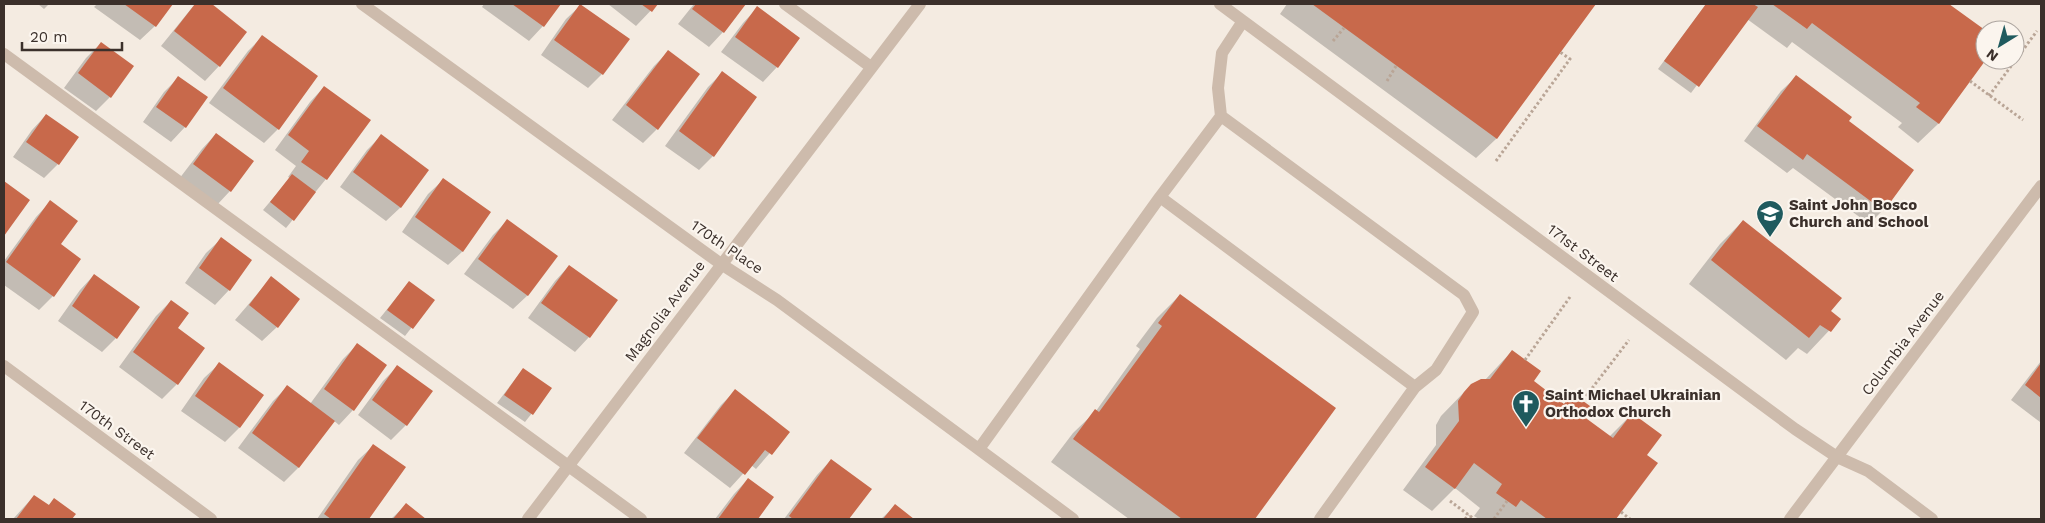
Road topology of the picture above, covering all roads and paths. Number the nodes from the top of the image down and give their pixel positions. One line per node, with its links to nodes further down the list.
1 (362, 4): 21 (street, 170th Place)
2 (785, 4): 12 (street)
3 (920, 4): 12 (street, Magnolia Avenue)
4 (1220, 4): 5 (street, 171st Street)
5 (1243, 21): 16 (street); 29 (street, 171st Street)
6 (1344, 28): 8 (path)
7 (2037, 31): 15 (path)
8 (1333, 41)
9 (1560, 52): 18 (path)
10 (4, 54): 30 (street)
11 (1396, 66): 13 (path)
12 (871, 67): 21 (street, Magnolia Avenue)
13 (1387, 81)
14 (1970, 81): 15 (path)
15 (1990, 96): 17 (path)
16 (1221, 116): 20 (street); 26 (street)
17 (2023, 120)
18 (1496, 161)
19 (2041, 186): 29 (street, Columbia Avenue)
20 (1160, 197): 26 (street); 28 (street)
21 (721, 264): 28 (street, 170th Place); 30 (street, Magnolia Avenue)
22 (1570, 298): 24 (path)
23 (1629, 340): 27 (path)
24 (1525, 360)
25 (4, 366): 35 (street, 170th Street)
26 (1415, 387): 39 (street)
27 (1583, 400)
28 (979, 449): 38 (street, 170th Place)
29 (1837, 457): 44 (street, Columbia Avenue); 45 (street, 171st Street)
30 (569, 465): 36 (street, Magnolia Avenue); 37 (street)
31 (1450, 501): 34 (path)
32 (1507, 502): 42 (path)
33 (1621, 512): 43 (path)
34 (1469, 515): 40 (path); 41 (path)
35 (211, 519)
36 (528, 519)
37 (641, 519)
38 (1073, 519)
39 (1320, 519)
40 (1466, 519)
41 (1474, 519)
42 (1494, 519)
43 (1630, 519)
44 (1790, 519)
45 (1932, 519)

